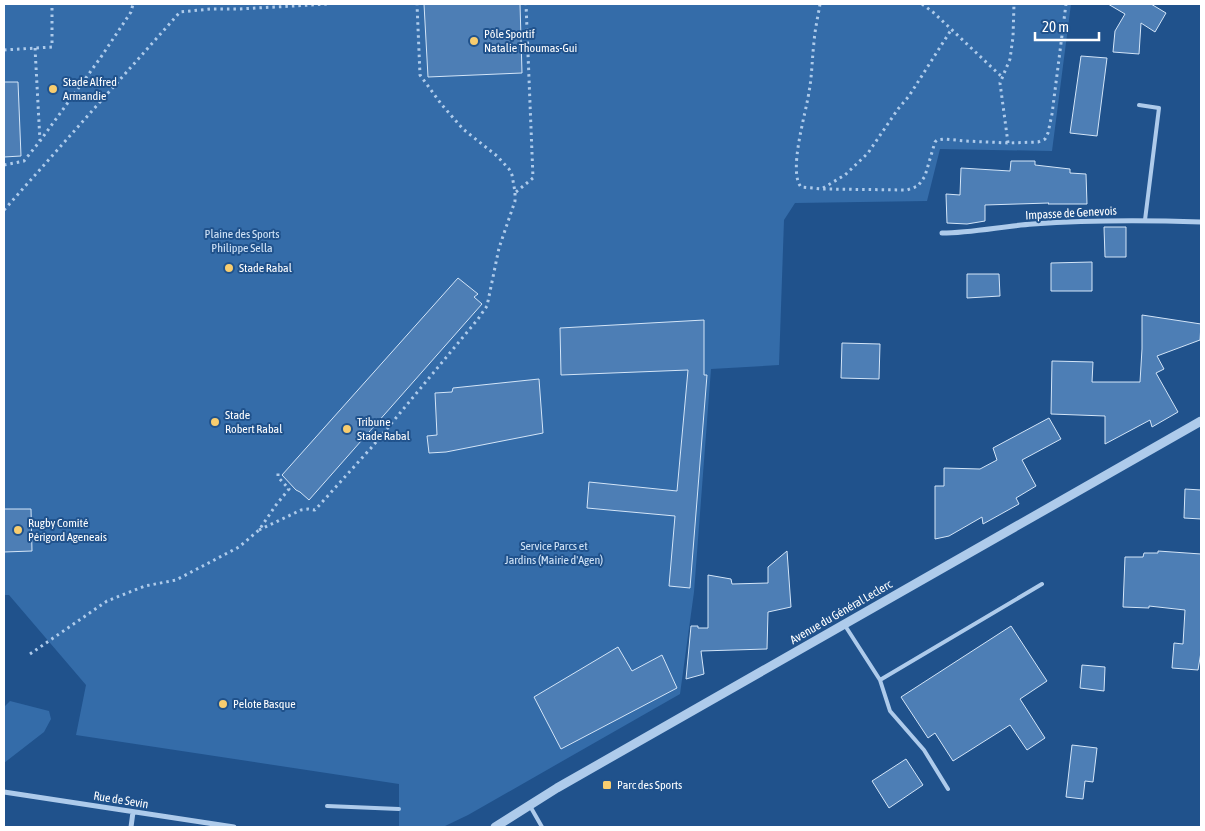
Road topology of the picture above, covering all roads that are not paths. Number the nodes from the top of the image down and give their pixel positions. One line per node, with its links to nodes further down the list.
1 (1139, 105): 2 (lane)
2 (1146, 220): 3 (street, Impasse de Genevois); 4 (street, Impasse de Genevois)
3 (1201, 222)
4 (942, 233)
5 (1201, 421): 7 (street, Avenue du Général Leclerc)
6 (1042, 584): 8 (lane)
7 (844, 624): 8 (lane); 12 (street, Avenue du Général Leclerc)
8 (880, 680): 9 (lane)
9 (948, 790)
10 (4, 792): 14 (street, Rue de Sevin)
11 (327, 806): 13 (lane)
12 (530, 806): 17 (street, Avenue du Général Leclerc); 18 (lane)
13 (399, 809)
14 (133, 812): 15 (street); 16 (street, Rue de Sevin)
15 (131, 827)
16 (234, 827)
17 (495, 827)
18 (542, 827)

